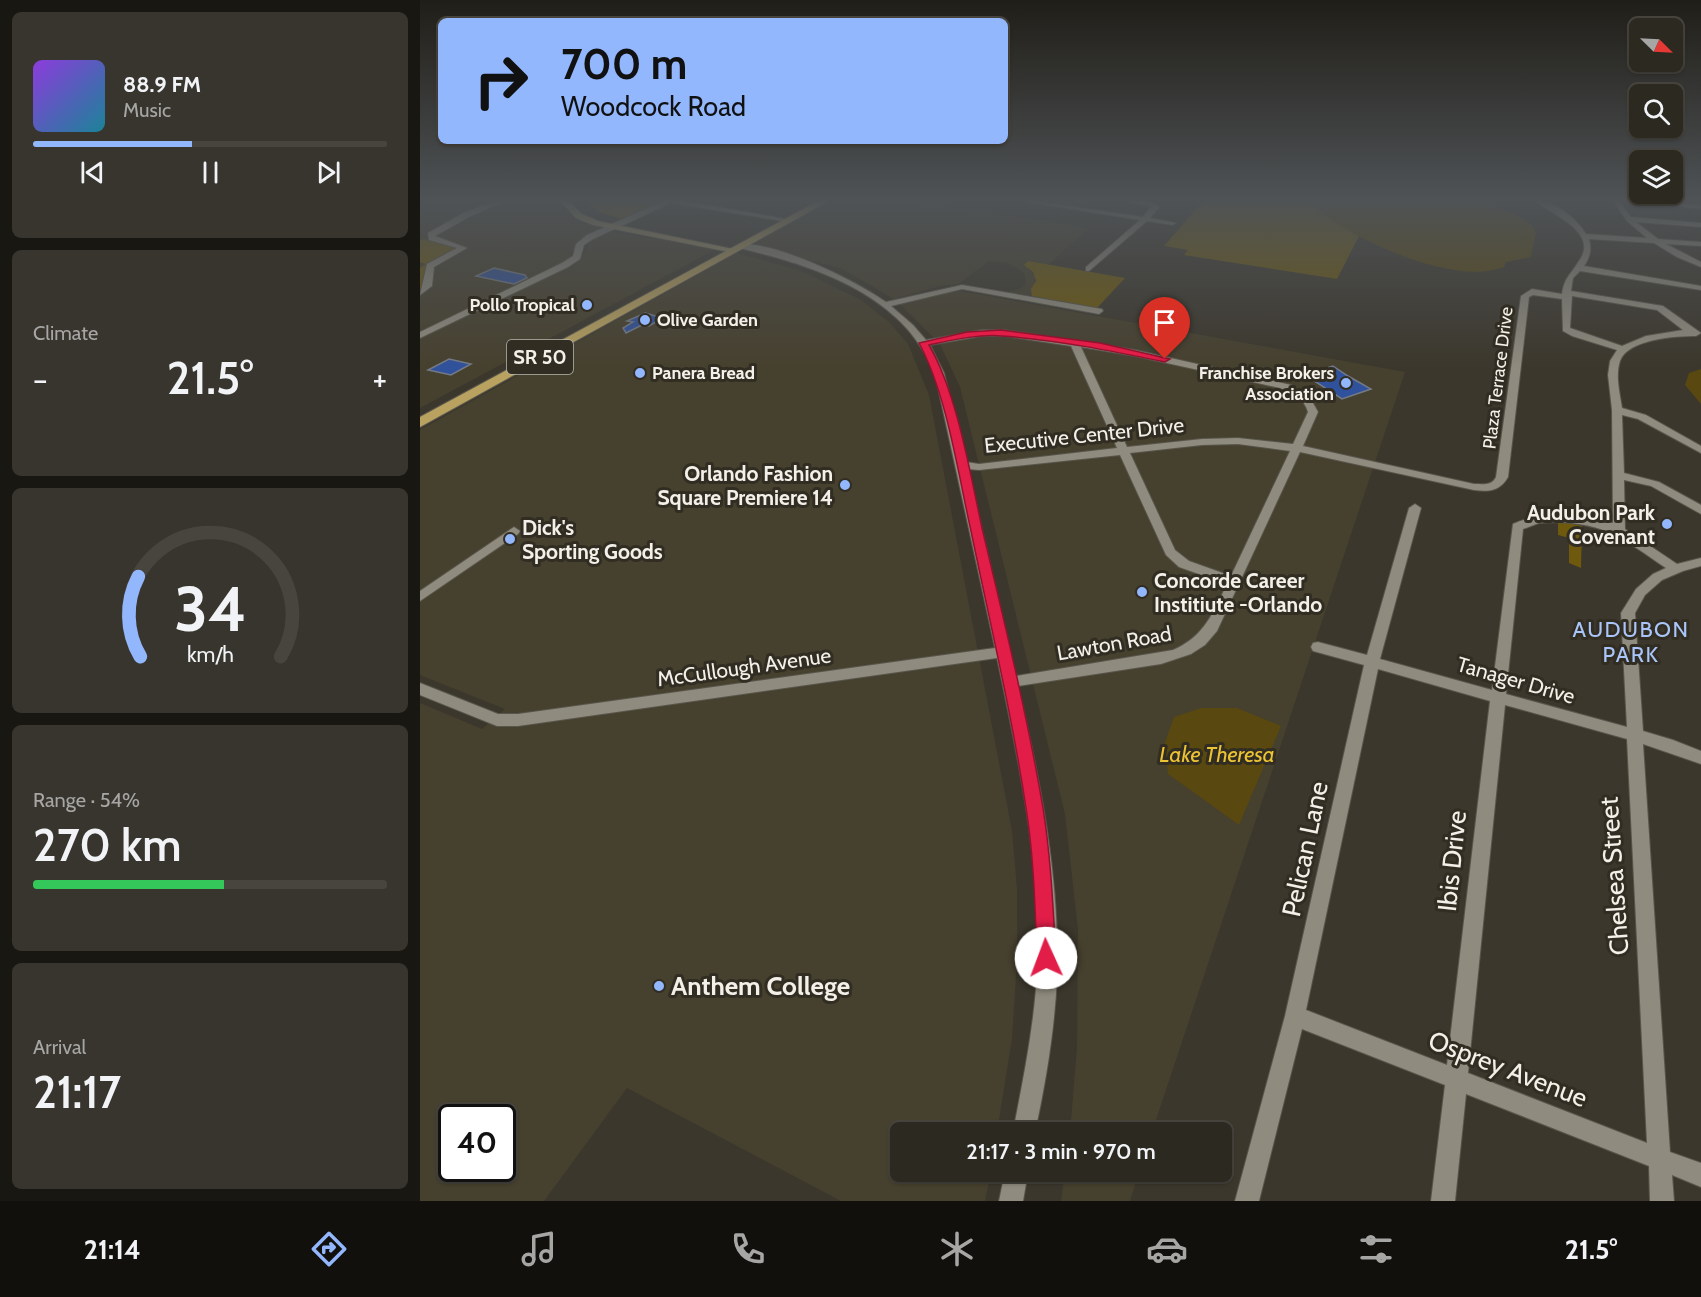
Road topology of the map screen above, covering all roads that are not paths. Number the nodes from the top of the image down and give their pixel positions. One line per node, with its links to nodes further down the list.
1 (446, 257): 15 (street)
2 (577, 257): 21 (street)
3 (713, 257): 19 (highway, SR 50)
4 (715, 257): 19 (highway, SR 50)
5 (770, 257): 17 (street)
6 (1103, 257): 13 (street)
7 (1586, 257): 12 (street)
8 (1680, 257): 9 (street)
9 (1683, 259): 10 (street); 11 (street)
10 (1668, 262)
11 (1701, 265)
12 (1579, 268): 14 (street); 16 (street)
13 (1089, 269)
14 (1701, 288)
15 (420, 292)
16 (1568, 295): 20 (street); 24 (street); 34 (street, Plaza Terrace Drive)
17 (883, 305): 18 (street); 22 (street)
18 (1100, 312)
19 (600, 320): 25 (highway, SR 50); 25 (highway, SR 50)
20 (1696, 333): 24 (street)
21 (420, 335)
22 (924, 343): 23 (street); 32 (street)
23 (1074, 343): 29 (street); 30 (street, Lawton Road)
24 (1623, 349): 26 (street)
25 (469, 391): 27 (highway, SR 50); 28 (highway, SR 50)
26 (1617, 410): 31 (street); 33 (street)
27 (420, 413)
28 (420, 423)
29 (1123, 448): 30 (street, Executive Center Drive); 32 (street, Executive Center Drive); 41 (street)
30 (1296, 448): 34 (street, Executive Center Drive); 41 (street, Lawton Road)
31 (1701, 450)
32 (962, 465): 44 (street)
33 (1618, 475): 36 (street); 37 (street)
34 (1474, 487)
35 (1415, 508): 45 (street, Pelican Lane)
36 (1701, 510)
37 (1618, 530): 40 (street); 48 (street, Ibis Drive)
38 (514, 531): 42 (street)
39 (1701, 562): 40 (street)
40 (1673, 567): 49 (street, Chelsea Street)
41 (1234, 582): 46 (street, Lawton Road)
42 (420, 597)
43 (1318, 646): 45 (street, Tanager Drive)
44 (1004, 652): 46 (street); 47 (street, McCullough Avenue)
45 (1372, 662): 48 (street, Tanager Drive); 51 (street, Pelican Lane)
46 (1011, 682): 53 (street)
47 (420, 689)
48 (1498, 697): 49 (street, Tanager Drive); 52 (street, Ibis Drive)
49 (1634, 735): 50 (street, Tanager Drive); 54 (street, Chelsea Street)
50 (1701, 758)
51 (1294, 1016): 52 (street, Osprey Avenue); 58 (street, Pelican Lane)
52 (1456, 1079): 54 (street, Osprey Avenue); 59 (street, Ibis Drive)
53 (1026, 1122)
54 (1660, 1159): 55 (street, Osprey Avenue); 60 (street, Chelsea Street)
55 (1701, 1175)
56 (1015, 1182): 57 (street)
57 (1011, 1201)
58 (1247, 1201)
59 (1443, 1201)
60 (1662, 1201)

